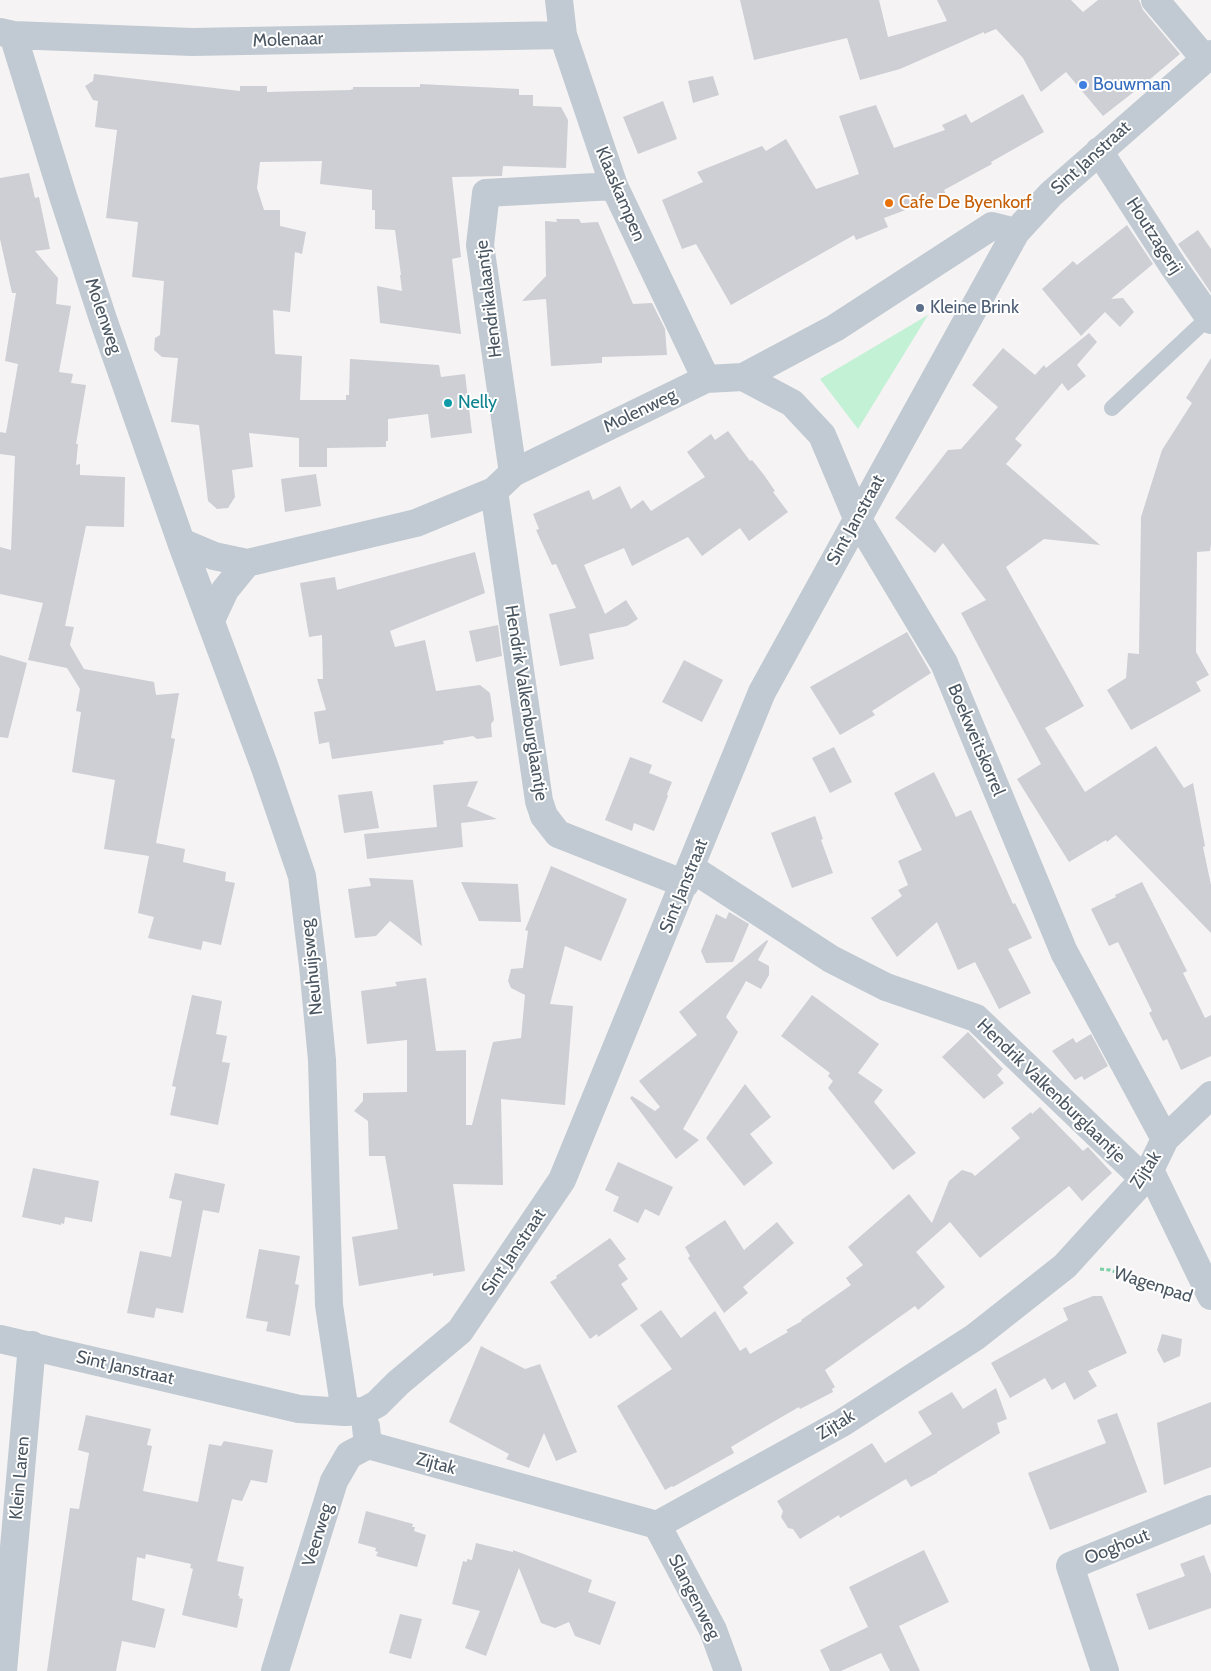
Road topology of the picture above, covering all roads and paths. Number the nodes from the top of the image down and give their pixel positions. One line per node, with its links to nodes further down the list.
1 (560, 0): 4 (street, Klaaskampen)
2 (1155, 0): 5 (street)
3 (6, 33): 4 (street, Molenaar); 15 (street, Molenweg)
4 (563, 35): 7 (street, Klaaskampen)
5 (1208, 57): 6 (street, Sint Janstraat)
6 (1099, 151): 8 (street, Sint Janstraat); 9 (street, Houtzagerij)
7 (614, 186): 11 (street, Klaaskampen); 13 (street, Hendrikalaantje)
8 (1016, 232): 10 (street, Molenweg); 14 (street, Sint Janstraat)
9 (1210, 319): 12 (lane)
10 (743, 377): 11 (street, Molenweg); 14 (street, Boekweitskorrel)
11 (706, 379): 13 (street, Molenweg)
12 (1112, 408)
13 (503, 482): 16 (street, Molenweg); 18 (street, Hendrik Valkenburglaantje)
14 (857, 518): 18 (street, Sint Janstraat); 20 (street, Boekweitskorrel)
15 (181, 542): 16 (street, Molenweg); 17 (street, Neuhuijsweg)
16 (247, 562): 17 (street)
17 (210, 620): 27 (street, Neuhuijsweg)
18 (688, 876): 21 (street, Hendrik Valkenburglaantje); 27 (street, Sint Janstraat)
19 (1211, 1095): 20 (street, Zijtak)
20 (1165, 1139): 21 (street, Zijtak)
21 (1147, 1175): 22 (street, Zijtak); 24 (street, Wagenpad)
22 (1065, 1266): 23 (path, Wagenpad); 30 (street, Zijtak)
23 (1182, 1296)
24 (1211, 1296)
25 (0, 1339): 26 (street, Sint Janstraat)
26 (32, 1345): 27 (street, Sint Janstraat); 31 (street, Klein Laren)
27 (354, 1412): 28 (street)
28 (368, 1445): 30 (street, Zijtak); 32 (street, Veerweg)
29 (1211, 1508): 34 (street, Ooghout)
30 (657, 1525): 33 (street, Slangenweg)
31 (3, 1671)
32 (276, 1671)
33 (728, 1671)
34 (1105, 1671)

